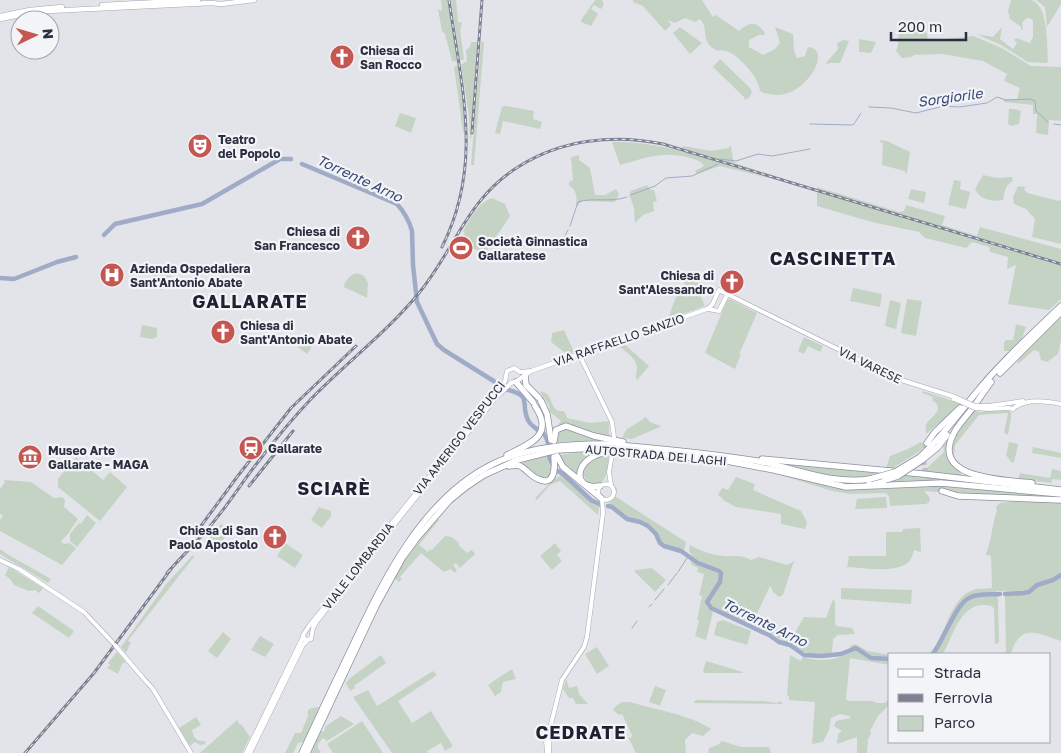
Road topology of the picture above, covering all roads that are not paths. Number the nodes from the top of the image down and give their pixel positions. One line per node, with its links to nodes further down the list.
1 (198, 0): 4 (main road)
2 (254, 0): 3 (main road)
3 (221, 1): 5 (main road)
4 (40, 10)
5 (60, 11)
6 (727, 295): 8 (main road, VIA RAFFAELLO SANZIO); 8 (main road, VIA VARESE); 17 (main road, VIA VARESE, bridge)
7 (1061, 306): 16 (highway)
8 (708, 309): 10 (main road, VIA RAFFAELLO SANZIO)
9 (1061, 312): 14 (highway)
10 (579, 354): 11 (main road, VIA RAFFAELLO SANZIO); 18 (main road)
11 (525, 373): 12 (main road, VIA RAFFAELLO SANZIO); 13 (main road); 15 (highway)
12 (506, 377): 13 (main road); 35 (main road, VIA AMERIGO VESPUCCI)
13 (516, 381): 15 (highway); 26 (highway); 35 (main road, VIA AMERIGO VESPUCCI)
14 (991, 382): 24 (highway); 30 (highway)
15 (526, 385): 20 (highway)
16 (976, 393): 19 (highway); 24 (highway)
17 (1061, 404)
18 (614, 437)
19 (927, 443)
20 (640, 447): 22 (highway, AUTOSTRADA DEI LAGHI); 26 (highway, AUTOSTRADA DEI LAGHI)
21 (612, 455): 25 (main road)
22 (722, 456): 24 (highway, bridge); 31 (highway)
23 (686, 457): 27 (highway); 28 (highway, AUTOSTRADA DEI LAGHI); 38 (highway, AUTOSTRADA DEI LAGHI)
24 (921, 459): 28 (highway, bridge)
25 (609, 472): 27 (main road); 29 (main road)
26 (474, 475): 46 (highway, AUTOSTRADA DEI LAGHI)
27 (602, 485): 29 (main road); 34 (main road)
28 (835, 485): 33 (highway)
29 (611, 486): 36 (main road)
30 (1061, 486)
31 (1061, 490)
32 (942, 491): 37 (highway)
33 (1061, 494)
34 (601, 498): 36 (main road); 38 (highway); 39 (main road)
35 (412, 500): 41 (main road, VIALE LOMBARDIA); 42 (main road, VIALE LOMBARDIA)
36 (608, 500): 39 (main road)
37 (1061, 500)
38 (449, 501): 47 (highway, AUTOSTRADA DEI LAGHI)
39 (603, 513): 48 (main road)
40 (2, 560): 43 (main road, bridge)
41 (311, 635): 42 (main road); 42 (main road, VIALE LOMBARDIA)
42 (305, 637): 44 (main road, VIALE LOMBARDIA); 45 (main road, VIALE LOMBARDIA)
43 (190, 753)
44 (246, 753)
45 (250, 753)
46 (302, 753)
47 (307, 753)
48 (548, 753)

